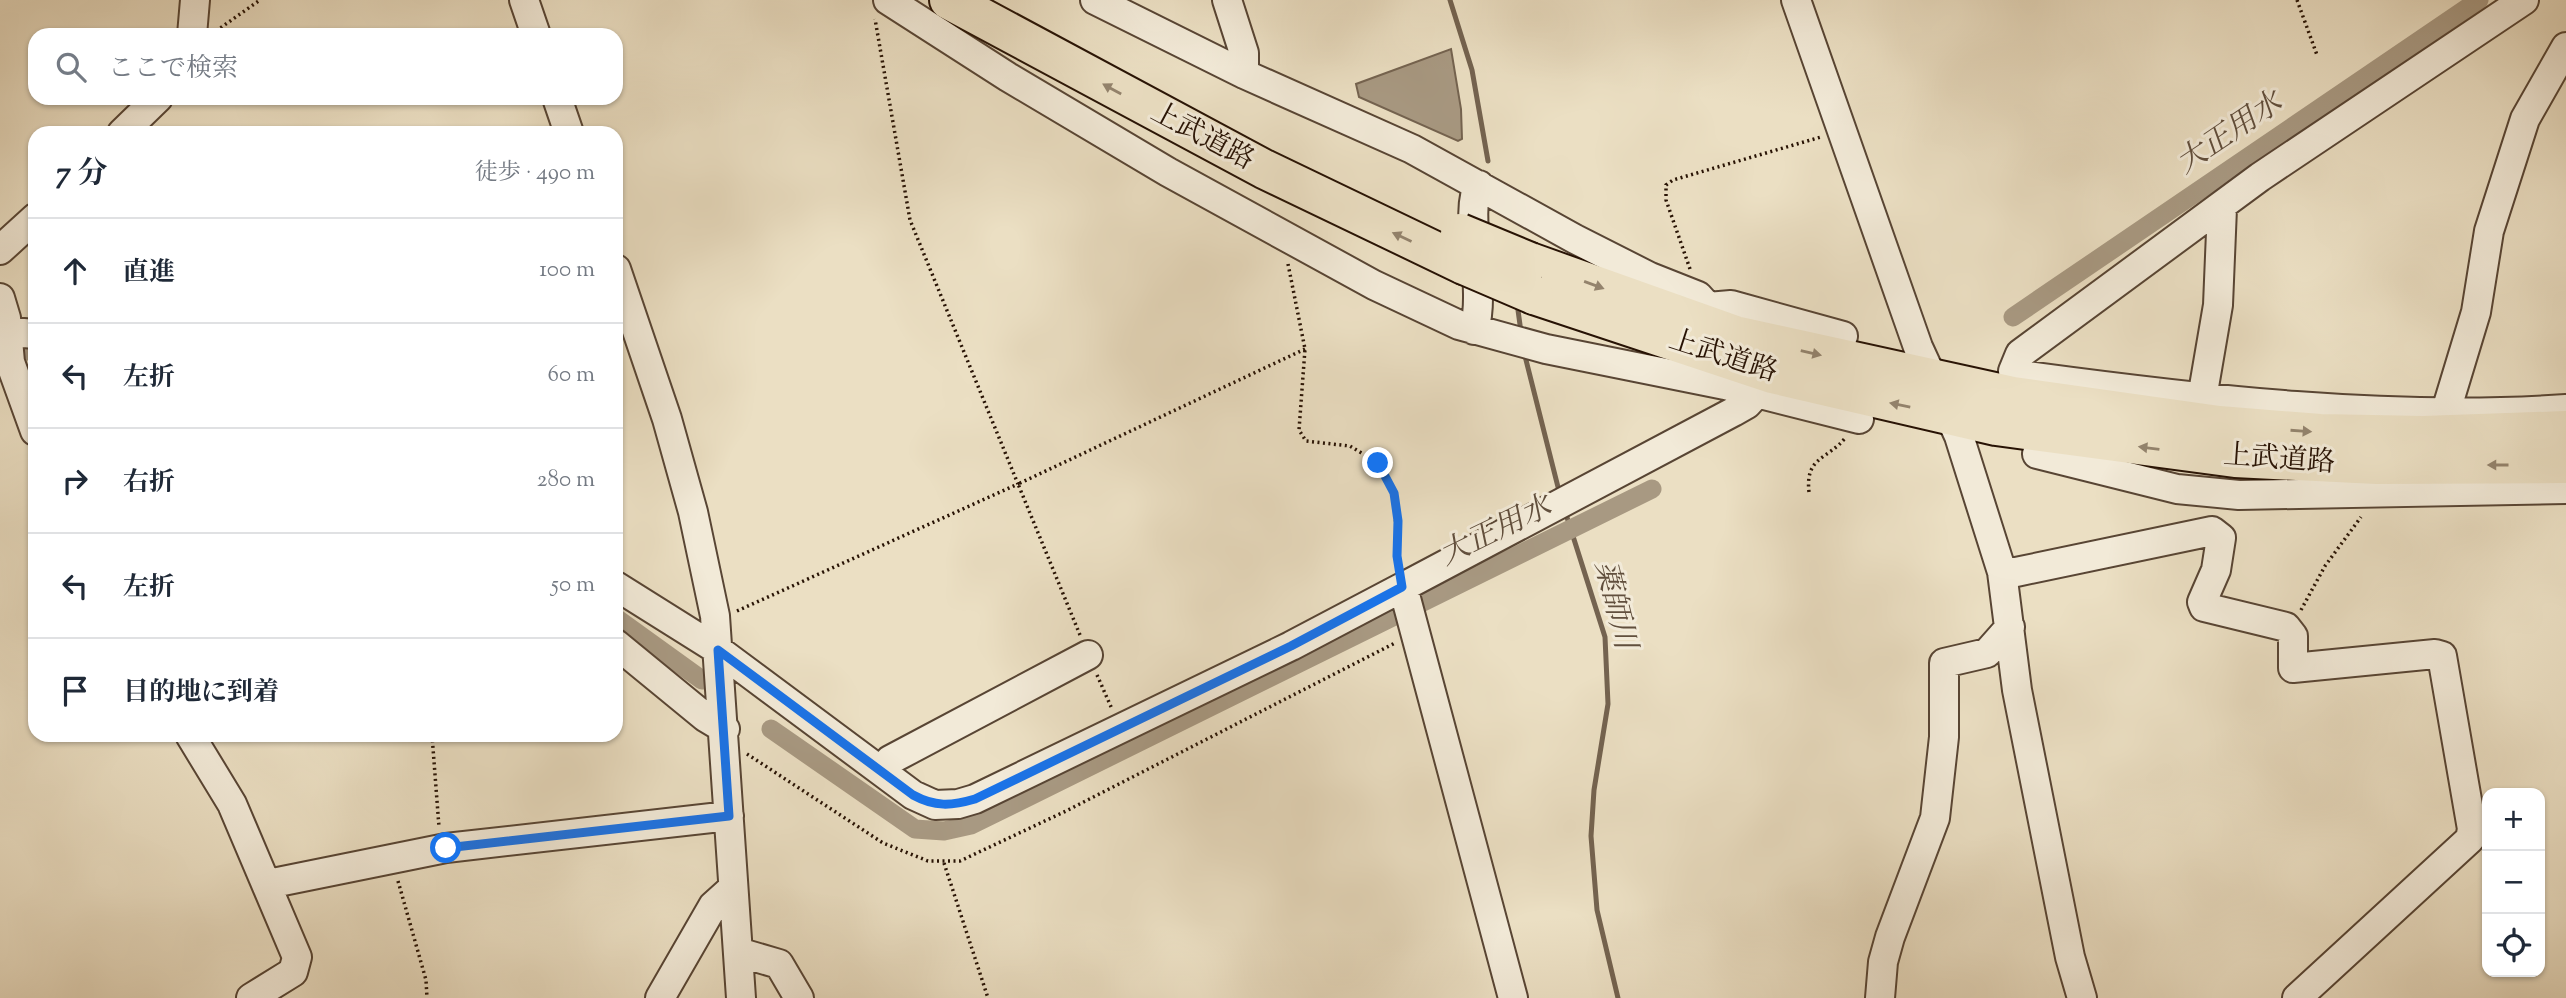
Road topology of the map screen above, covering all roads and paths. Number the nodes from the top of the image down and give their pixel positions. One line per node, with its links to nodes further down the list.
1 (195, 0): 12 (street)
2 (260, 0): 13 (path)
3 (524, 0): 14 (street)
4 (949, 0): 27 (highway, 上武道路, one-way to 4)
5 (1005, 0): 27 (highway, 上武道路)
6 (1095, 0): 17 (street)
7 (1227, 0): 17 (street)
8 (1796, 0): 22 (street)
9 (2297, 0): 16 (path)
10 (2524, 0): 24 (street)
11 (882, 9): 26 (street); 51 (path)
12 (193, 28)
13 (219, 28)
14 (534, 28)
15 (2566, 47): 42 (street)
16 (2317, 55)
17 (1244, 74): 23 (street)
18 (151, 105): 20 (street)
19 (559, 105): 21 (street)
20 (129, 126)
21 (567, 126)
22 (1843, 131): 32 (path); 37 (street)
23 (1479, 185): 32 (street); 33 (street)
24 (2222, 208): 40 (street); 40 (street)
25 (28, 224): 28 (street)
26 (1298, 244): 33 (street); 35 (path)
27 (1462, 249): 29 (highway, 上武道路, bridge)
28 (0, 250)
29 (1532, 279): 32 (highway, 上武道路, one-way to 32); 38 (highway, 上武道路)
30 (623, 290): 63 (street)
31 (0, 298): 36 (street)
32 (1700, 308): 34 (street); 37 (highway, 上武道路, one-way to 37)
33 (1474, 330): 38 (street)
34 (1843, 336)
35 (1305, 349): 51 (path); 58 (path)
36 (14, 351): 39 (street)
37 (1931, 380): 43 (street); 45 (highway, 上武道路, one-way to 45)
38 (1764, 384): 43 (highway, 上武道路, one-way to 38); 44 (street); 58 (street)
39 (28, 404)
40 (2201, 404): 42 (street)
41 (2566, 409): 45 (street)
42 (2445, 411): 45 (street)
43 (1948, 415): 49 (highway, 上武道路, one-way to 43); 56 (street)
44 (1859, 419)
45 (2500, 422): 46 (highway, 上武道路)
46 (2566, 430)
47 (1831, 450): 53 (path)
48 (2036, 454): 50 (street)
49 (2566, 464)
50 (2193, 481): 54 (street); 55 (street)
51 (1018, 484): 59 (path); 64 (path)
52 (2566, 489): 54 (street)
53 (1809, 492)
54 (2372, 493): 61 (path)
55 (2188, 536): 56 (street); 61 (street)
56 (2002, 572): 60 (street)
57 (623, 590): 63 (street)
58 (1406, 601): 66 (street); 83 (street)
59 (752, 606)
60 (2010, 627): 84 (street); 85 (street)
61 (2290, 630): 86 (street)
62 (623, 650): 65 (street)
63 (718, 650): 65 (street); 69 (street)
64 (1088, 655): 66 (path); 69 (street)
65 (725, 729): 70 (street)
66 (1121, 729): 69 (street)
67 (194, 742): 74 (street)
68 (433, 742): 71 (path)
69 (881, 770)
70 (729, 816): 71 (street); 75 (street)
71 (441, 849): 72 (street)
72 (392, 859): 74 (street); 78 (path)
73 (944, 863): 82 (path)
74 (268, 884): 77 (street)
75 (733, 888): 76 (street); 79 (street)
76 (738, 952): 80 (street); 81 (street)
77 (251, 998)
78 (427, 998)
79 (660, 998)
80 (741, 998)
81 (799, 998)
82 (989, 998)
83 (1513, 998)
84 (1880, 998)
85 (2082, 998)
86 (2297, 998)

